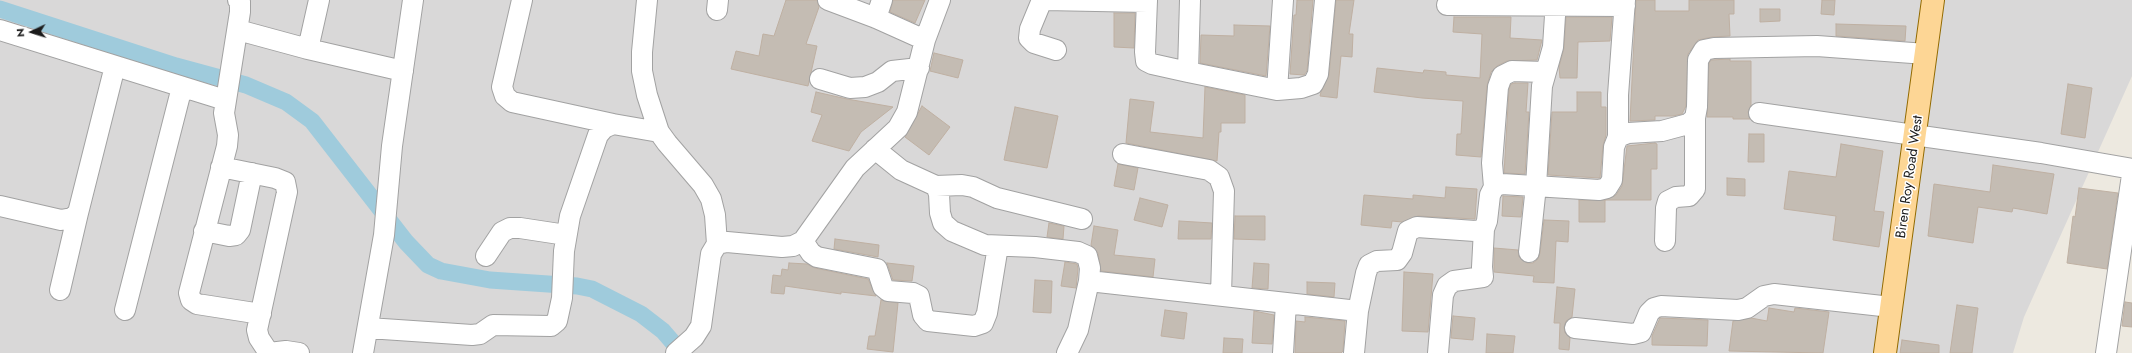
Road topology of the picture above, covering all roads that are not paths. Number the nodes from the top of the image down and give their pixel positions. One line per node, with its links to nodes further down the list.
1 (238, 0): 20 (street)
2 (319, 0): 22 (street)
3 (413, 0): 27 (street)
4 (522, 0): 36 (street)
5 (647, 0): 37 (street)
6 (828, 0): 18 (street)
7 (940, 0): 21 (street)
8 (1042, 0): 23 (street)
9 (1045, 0): 14 (street)
10 (1190, 0): 28 (street)
11 (1283, 0): 32 (street)
12 (1325, 0): 32 (street)
13 (1932, 0): 24 (main road, Biren Roy Road West)
14 (1147, 1): 28 (street)
15 (1556, 2): 16 (street); 17 (street); 29 (street)
16 (1625, 3): 39 (street)
17 (1447, 5)
18 (879, 9): 21 (street)
19 (0, 30): 25 (street)
20 (238, 30): 22 (street); 33 (street)
21 (925, 40): 26 (street)
22 (308, 49): 27 (street)
23 (1056, 50)
24 (1926, 54): 35 (street); 38 (main road, Biren Roy Road West)
25 (115, 66): 31 (street); 50 (street)
26 (918, 68): 30 (street); 40 (street)
27 (403, 71): 69 (street)
28 (1188, 72): 32 (street)
29 (1544, 72): 47 (street); 48 (street)
30 (820, 78)
31 (182, 87): 33 (street); 66 (street)
32 (1277, 90)
33 (226, 97): 42 (street)
34 (1759, 113): 38 (street)
35 (1695, 118): 39 (street); 56 (street)
36 (613, 124): 37 (street); 54 (street)
37 (659, 132): 57 (street)
38 (1915, 135): 43 (street); 65 (main road, Biren Roy Road West)
39 (1618, 137): 47 (street)
40 (875, 149): 46 (street); 55 (street)
41 (1123, 154): 63 (street)
42 (221, 167): 44 (street); 53 (street)
43 (2132, 169)
44 (252, 173): 53 (street); 68 (street)
45 (2132, 175): 80 (street)
46 (936, 186): 51 (street); 58 (street)
47 (1536, 186): 48 (street); 59 (street)
48 (1494, 187): 52 (street)
49 (0, 206): 50 (street)
50 (78, 213): 62 (street)
51 (1082, 219)
52 (1484, 229): 67 (street); 78 (street)
53 (204, 231): 68 (street)
54 (566, 235): 60 (street); 69 (street)
55 (803, 241): 57 (street); 58 (street)
56 (1665, 241)
57 (717, 244): 71 (street)
58 (998, 246): 61 (street)
59 (1529, 252)
60 (486, 256)
61 (1089, 281): 63 (street); 75 (street)
62 (60, 290)
63 (1221, 295): 64 (street)
64 (1286, 302): 67 (street); 76 (street)
65 (1891, 307): 70 (street); 79 (main road, Biren Roy Road West)
66 (126, 310)
67 (1358, 311): 77 (street)
68 (261, 314): 72 (street)
69 (368, 328): 74 (street)
70 (1575, 328)
71 (680, 349)
72 (269, 353): 73 (street)
73 (299, 353)
74 (363, 353)
75 (1067, 353)
76 (1283, 353)
77 (1354, 353)
78 (1438, 353)
79 (1885, 353)
80 (2106, 353)

